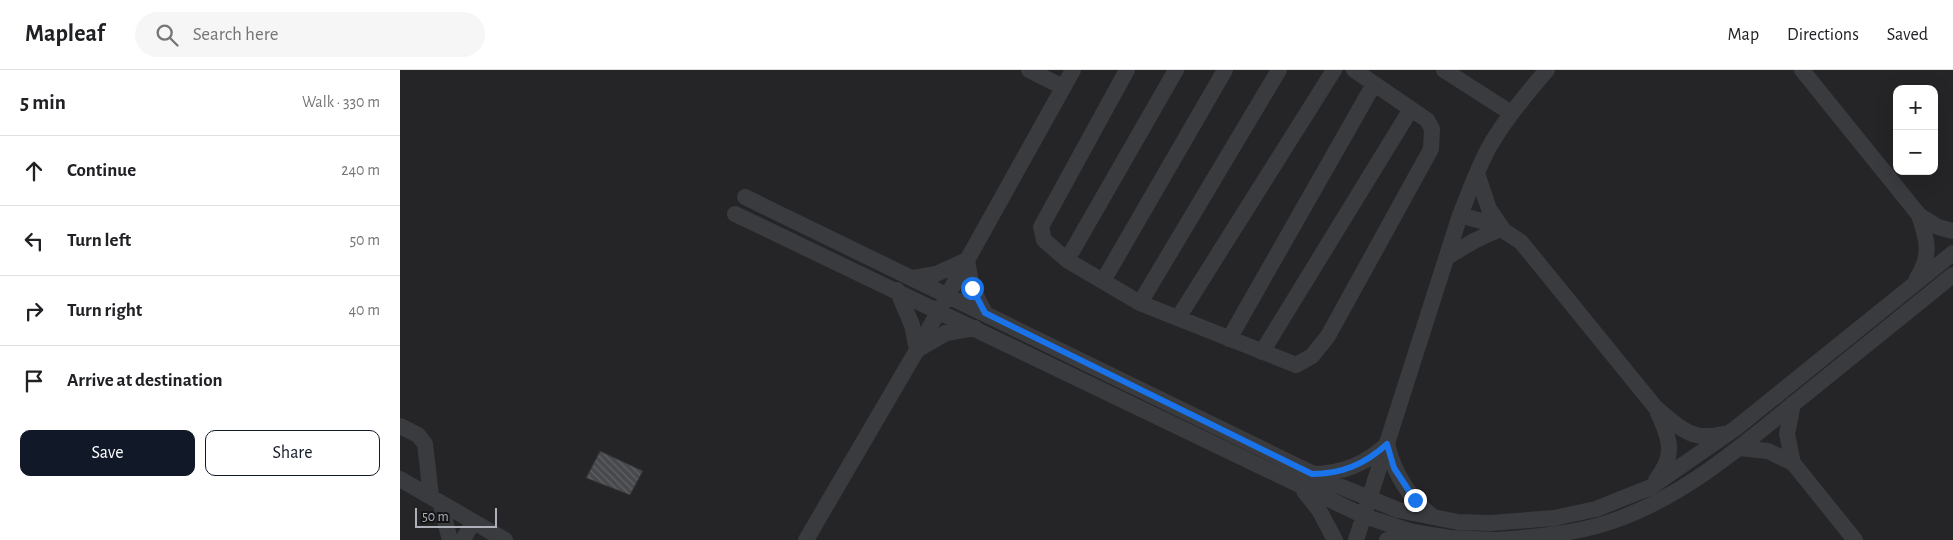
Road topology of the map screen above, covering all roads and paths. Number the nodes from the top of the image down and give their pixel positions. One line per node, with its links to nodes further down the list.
1 (1029, 70): 13 (lane)
2 (1073, 70): 13 (lane)
3 (1127, 70): 26 (lane)
4 (1176, 70): 26 (lane)
5 (1225, 70): 29 (lane)
6 (1279, 70): 33 (lane)
7 (1334, 70): 36 (lane)
8 (1354, 70): 12 (lane)
9 (1444, 70): 15 (lane)
10 (1547, 70): 15 (lane)
11 (1802, 70): 20 (lane)
12 (1374, 84): 14 (lane); 38 (lane)
13 (1063, 88): 25 (lane)
14 (1411, 110): 40 (lane); 40 (lane)
15 (1512, 113): 16 (lane)
16 (1477, 173): 19 (lane); 21 (lane)
17 (745, 197): 28 (lane)
18 (735, 214): 31 (lane)
19 (1460, 215): 21 (lane); 24 (lane)
20 (1919, 215): 22 (lane); 30 (lane)
21 (1502, 228): 24 (lane); 42 (lane)
22 (1953, 231)
23 (1953, 252): 30 (lane)
24 (1447, 257): 45 (lane)
25 (967, 260): 28 (lane); 32 (lane); 35 (lane)
26 (1067, 260): 29 (lane)
27 (1953, 275): 41 (lane)
28 (913, 278): 32 (lane)
29 (1102, 281): 33 (lane)
30 (1912, 285): 44 (lane)
31 (897, 290): 34 (lane); 39 (lane)
32 (948, 295): 34 (lane); 35 (lane)
33 (1140, 303): 36 (lane)
34 (939, 310): 37 (lane); 39 (lane)
35 (985, 313): 48 (lane)
36 (1178, 318): 38 (lane)
37 (975, 328): 39 (lane); 50 (lane)
38 (1229, 339): 40 (lane)
39 (918, 350): 61 (lane)
40 (1262, 352)
41 (1793, 404): 46 (lane); 47 (lane)
42 (1656, 408): 44 (lane); 51 (lane)
43 (400, 426): 52 (lane)
44 (1730, 432): 51 (lane)
45 (1387, 444): 48 (lane); 53 (lane); 55 (lane)
46 (1739, 448): 47 (lane); 65 (lane)
47 (1793, 464): 66 (lane)
48 (1312, 474): 53 (lane)
49 (400, 480): 52 (lane)
50 (1301, 487): 54 (lane); 62 (lane)
51 (1651, 487): 55 (lane)
52 (435, 499): 56 (lane); 58 (lane)
53 (1370, 500): 54 (lane); 55 (lane)
54 (1364, 516): 57 (lane); 63 (lane)
55 (1434, 518)
56 (473, 522): 59 (lane); 60 (lane)
57 (1413, 532): 64 (lane); 65 (lane)
58 (450, 540)
59 (463, 540)
60 (504, 540)
61 (806, 540)
62 (1335, 540)
63 (1356, 540)
64 (1387, 540)
65 (1497, 540)
66 (1855, 540)

